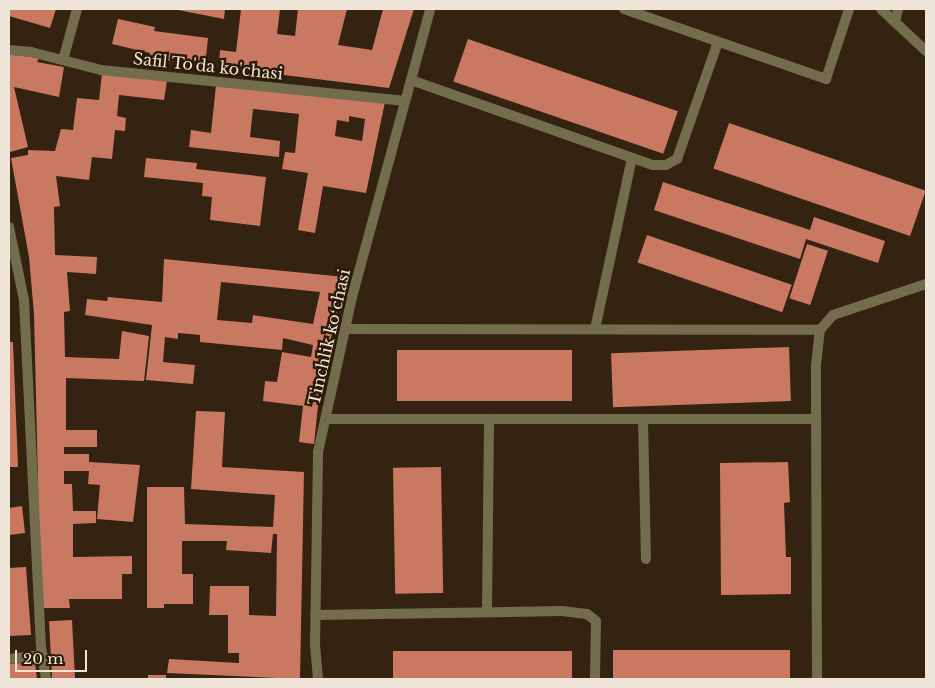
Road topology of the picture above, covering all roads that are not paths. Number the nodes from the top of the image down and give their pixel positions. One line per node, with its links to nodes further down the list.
1 (77, 9): 11 (street)
2 (430, 9): 12 (street, Tinchlik koʻchasi)
3 (624, 9): 8 (street)
4 (849, 9): 8 (street)
5 (881, 9): 7 (street)
6 (898, 9): 7 (street)
7 (896, 22): 10 (street)
8 (718, 42): 14 (street)
9 (9, 50): 11 (street, Safil To'da ko'chasi)
10 (926, 51)
11 (63, 60): 13 (street, Safil To'da ko'chasi)
12 (411, 80): 13 (street, Tinchlik koʻchasi); 14 (street)
13 (405, 101): 17 (street, Tinchlik koʻchasi)
14 (632, 158): 18 (street)
15 (9, 227): 27 (street)
16 (926, 284): 19 (street)
17 (345, 329): 18 (street); 20 (street, Tinchlik koʻchasi)
18 (596, 329): 19 (street)
19 (820, 330): 23 (street)
20 (326, 419): 21 (street); 26 (street, Tinchlik koʻchasi)
21 (489, 419): 22 (street); 25 (street)
22 (643, 419): 23 (street); 24 (street)
23 (816, 419): 32 (street)
24 (646, 559)
25 (487, 612): 26 (street); 31 (street)
26 (315, 615): 30 (street, Tinchlik koʻchasi)
27 (43, 655): 28 (street); 29 (street)
28 (9, 659)
29 (46, 679)
30 (318, 679)
31 (595, 679)
32 (818, 679)

